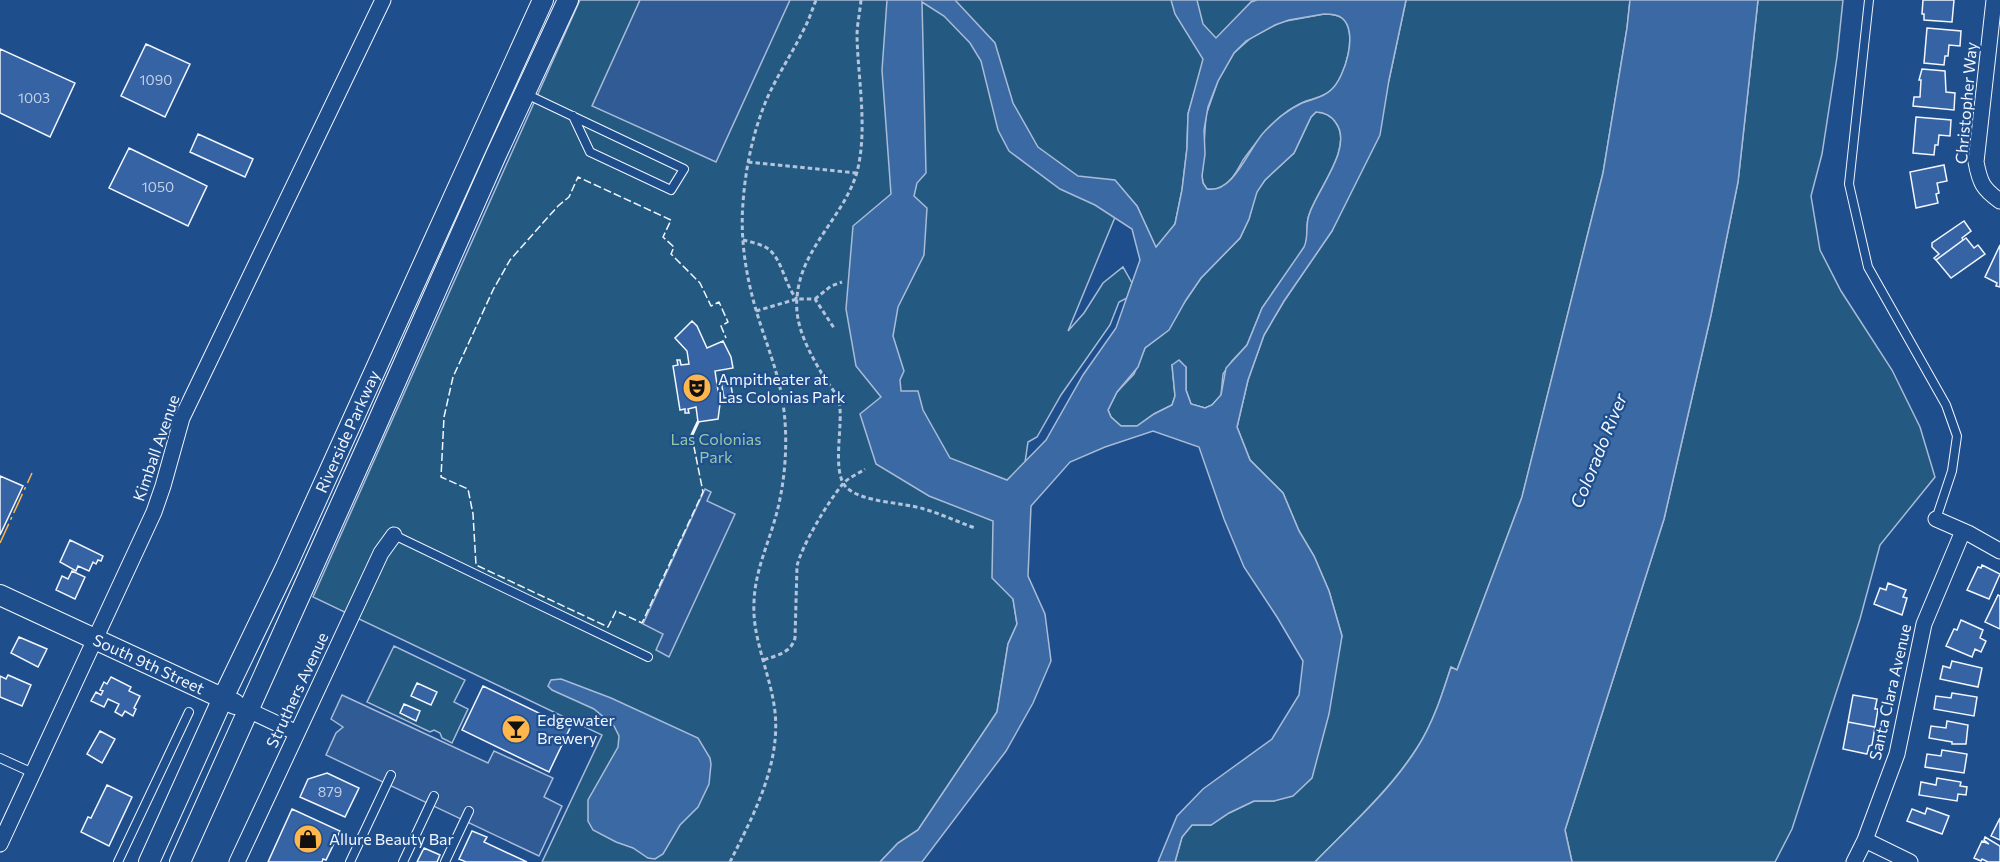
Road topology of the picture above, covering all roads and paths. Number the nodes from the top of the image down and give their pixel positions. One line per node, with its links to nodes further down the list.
1 (383, 0): 27 (street, Kimball Avenue)
2 (543, 0): 30 (main road, Riverside Parkway)
3 (568, 0): 8 (main road, Riverside Parkway)
4 (816, 0): 10 (path)
5 (861, 0): 11 (path)
6 (1869, 0): 21 (lane)
7 (1994, 0): 12 (street, Christopher Way)
8 (525, 93): 9 (lane); 31 (main road, Riverside Parkway)
9 (573, 116): 9 (lane)
10 (748, 162): 11 (path); 13 (path)
11 (856, 173): 15 (path)
12 (2000, 201)
13 (743, 240): 15 (path); 17 (path)
14 (842, 282): 16 (path)
15 (796, 298): 16 (path); 17 (path); 20 (path)
16 (815, 299): 18 (path)
17 (756, 311): 29 (path)
18 (834, 328)
19 (865, 469): 20 (path)
20 (843, 483): 22 (path); 29 (path)
21 (1936, 519): 23 (street)
22 (975, 528)
23 (1963, 531): 25 (street); 39 (street, Santa Clara Avenue)
24 (394, 536): 28 (lane); 33 (street, Struthers Avenue)
25 (2000, 551)
26 (0, 595): 27 (main road, South 9th Street)
27 (95, 638): 30 (main road, South 9th Street); 35 (street, Kimball Avenue)
28 (648, 657)
29 (764, 660): 48 (path)
30 (223, 698): 31 (main road, South 9th Street); 42 (main road, Riverside Parkway)
31 (248, 710): 33 (street, South 9th Street); 43 (main road, Riverside Parkway)
32 (189, 712): 41 (lane)
33 (297, 733): 44 (street, Struthers Avenue)
34 (0, 758): 35 (lane)
35 (33, 773): 40 (street, Kimball Avenue)
36 (390, 776): 45 (lane)
37 (434, 795): 46 (lane)
38 (469, 811): 47 (lane)
39 (1865, 840): 49 (street, Santa Clara Avenue); 50 (street)
40 (0, 844)
41 (118, 862)
42 (149, 862)
43 (180, 862)
44 (237, 862)
45 (350, 862)
46 (403, 862)
47 (445, 862)
48 (730, 862)
49 (1854, 862)
50 (1910, 862)

